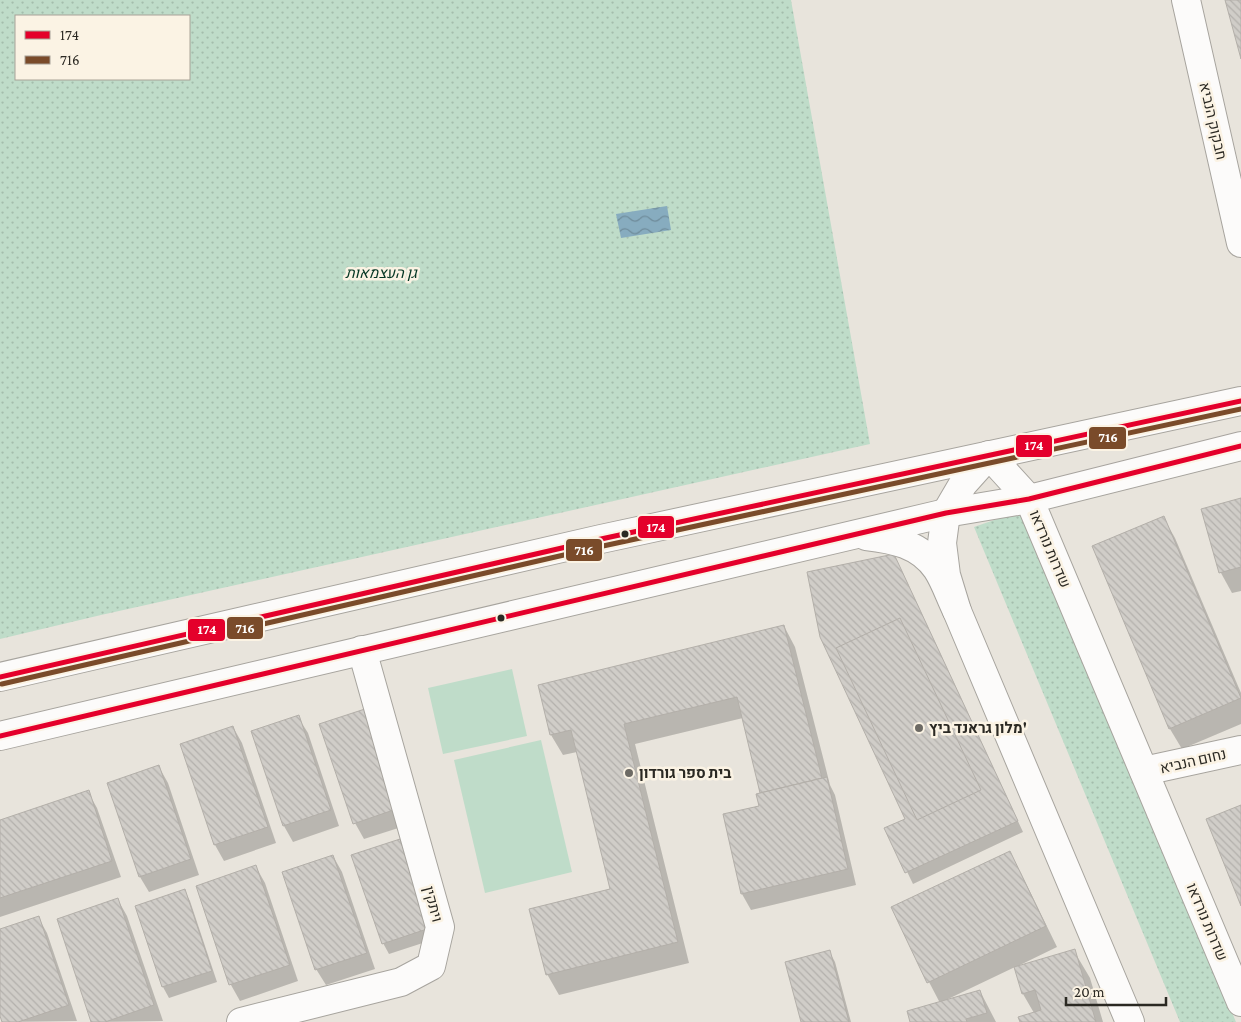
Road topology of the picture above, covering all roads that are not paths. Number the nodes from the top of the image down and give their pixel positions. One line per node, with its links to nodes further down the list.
1 (1186, 0): 2 (main road, חבקוק הנביא)
2 (1241, 243)
3 (1241, 401): 5 (main road)
4 (1241, 446): 6 (main road)
5 (989, 456): 6 (main road, שדרות נורדאו); 7 (main road); 11 (main road)
6 (1029, 499): 7 (main road); 14 (main road, שדרות נורדאו)
7 (946, 513): 8 (main road); 9 (main road)
8 (854, 535): 9 (main road); 10 (main road)
9 (957, 611): 17 (main road)
10 (362, 650): 12 (main road); 16 (main road, ויתקין)
11 (0, 677)
12 (0, 736)
13 (1241, 750): 14 (main road, נחום הנביא)
14 (1144, 771): 15 (main road, שדרות נורדאו)
15 (1241, 1002)
16 (241, 1022)
17 (1130, 1022)

